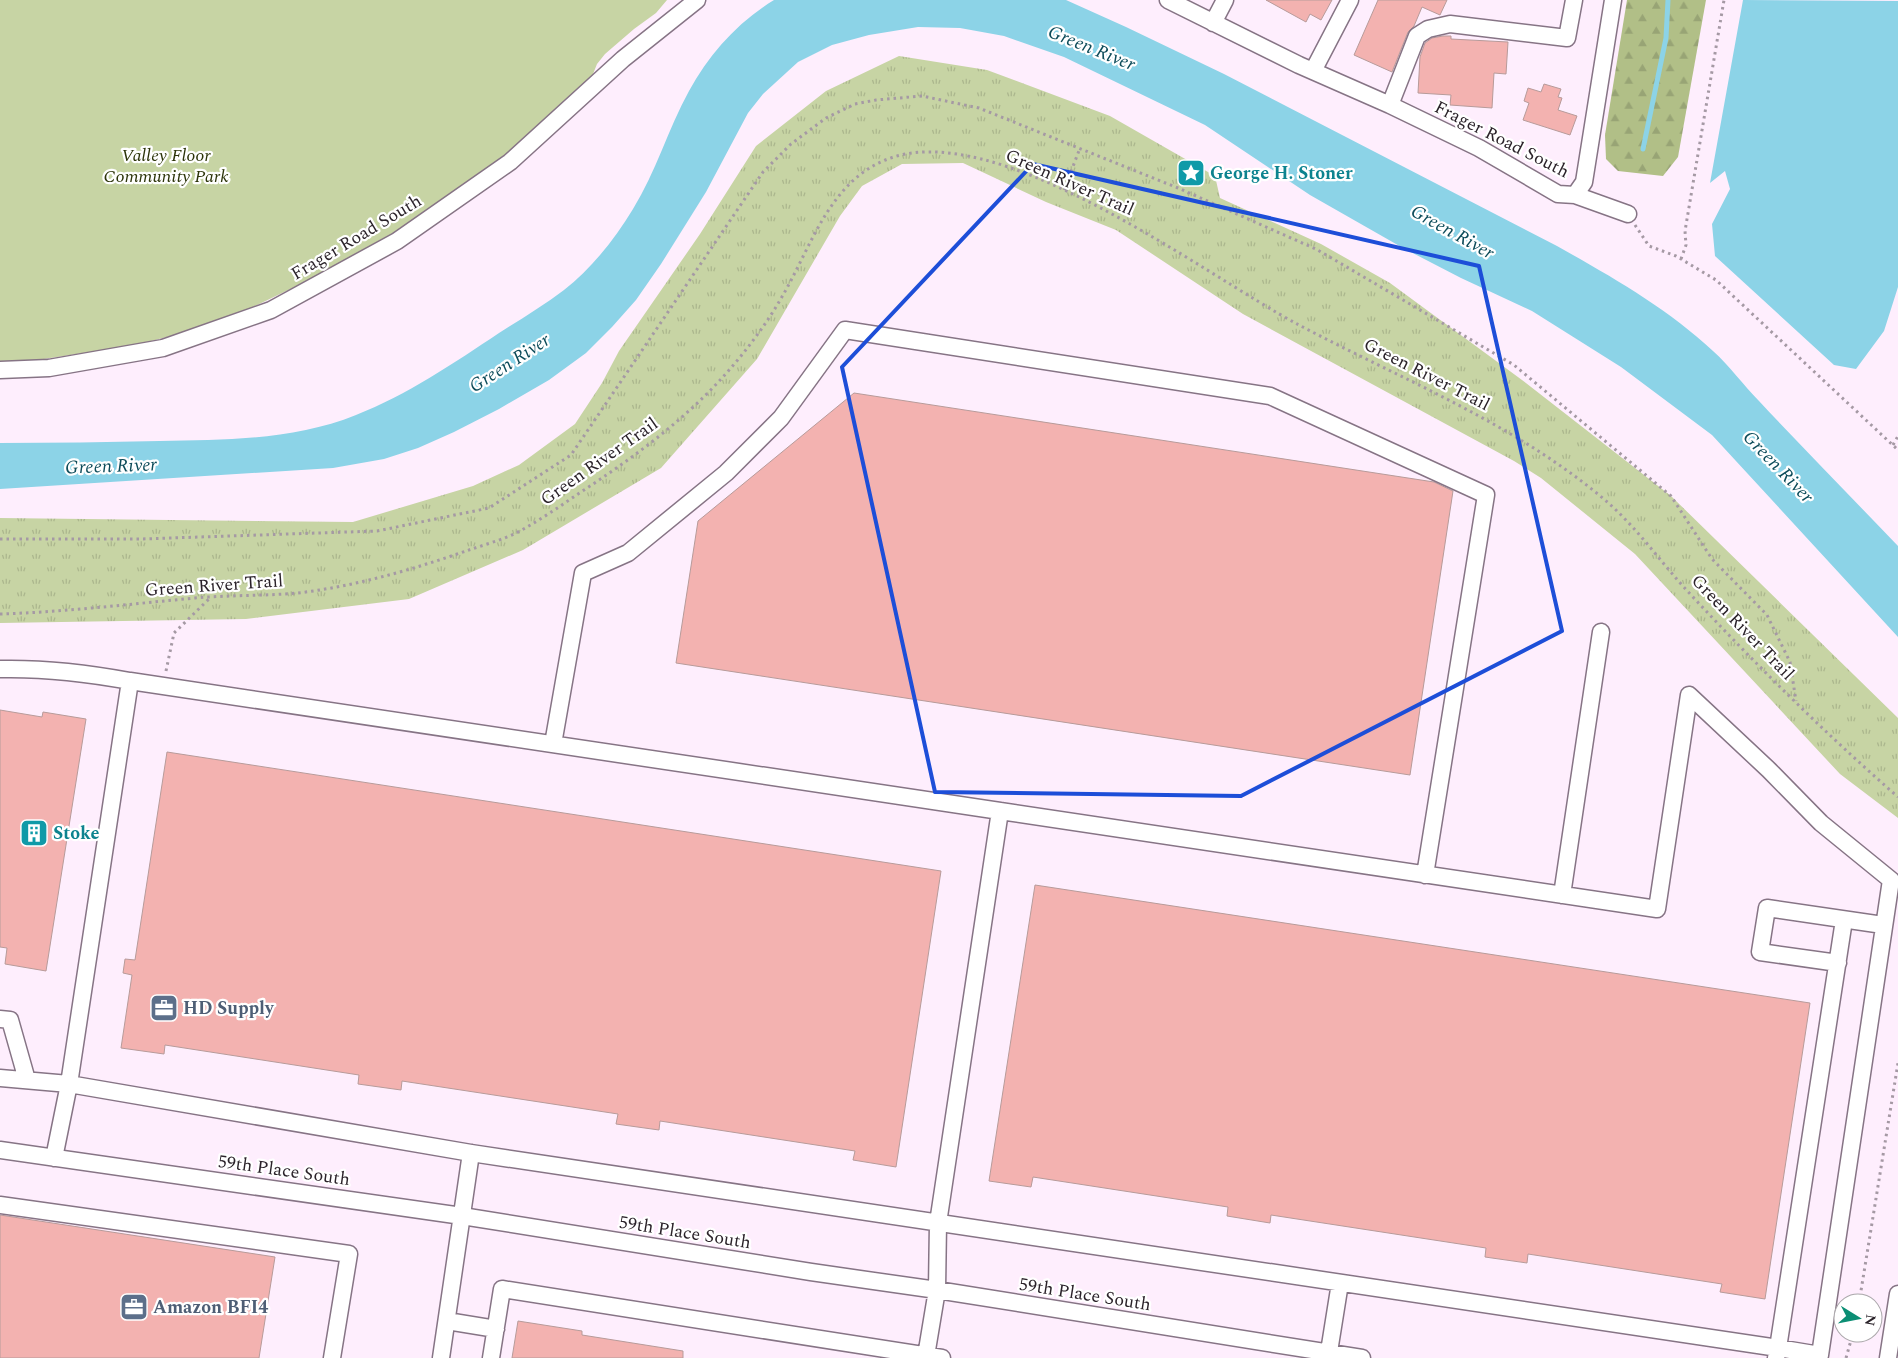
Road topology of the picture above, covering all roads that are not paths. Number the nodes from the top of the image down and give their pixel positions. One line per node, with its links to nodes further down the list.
1 (697, 0): 12 (street, Frager Road South)
2 (1168, 0): 7 (street, Frager Road South)
3 (1225, 0): 7 (street)
4 (1350, 0): 8 (street)
5 (1574, 0): 9 (street)
6 (1613, 0): 10 (street)
7 (1213, 23): 8 (street, Frager Road South)
8 (1313, 71): 9 (street, Frager Road South)
9 (1390, 105): 10 (street, Frager Road South)
10 (1575, 195): 11 (street, Frager Road South)
11 (1628, 214)
12 (0, 370)
13 (1601, 632): 19 (street)
14 (0, 669): 15 (street)
15 (130, 681): 16 (street); 26 (street)
16 (553, 744): 17 (street); 18 (street)
17 (1000, 811): 18 (street); 32 (street)
18 (1425, 875): 19 (street)
19 (1562, 895): 21 (street)
20 (1844, 920): 21 (street); 22 (street); 22 (street)
21 (1883, 925): 38 (street)
22 (1838, 963): 38 (street)
23 (0, 1019): 25 (street)
24 (0, 1078): 25 (street)
25 (27, 1080): 26 (street)
26 (69, 1084): 28 (street); 29 (street)
27 (0, 1150): 29 (street, 59th Place South)
28 (471, 1153): 31 (street); 32 (street)
29 (54, 1158): 31 (street, 59th Place South)
30 (0, 1205): 41 (street)
31 (462, 1216): 34 (street, 59th Place South); 36 (street)
32 (938, 1223): 33 (street); 34 (street)
33 (1340, 1283): 38 (street); 39 (street)
34 (937, 1290): 39 (street, 59th Place South); 40 (street)
35 (1898, 1294): 45 (street)
36 (447, 1321): 37 (street); 42 (street)
37 (496, 1329): 40 (street); 43 (street)
38 (1777, 1353)
39 (1328, 1356): 44 (street, 59th Place South)
40 (934, 1357)
41 (332, 1358)
42 (441, 1358)
43 (491, 1358)
44 (1362, 1358)
45 (1888, 1358)

